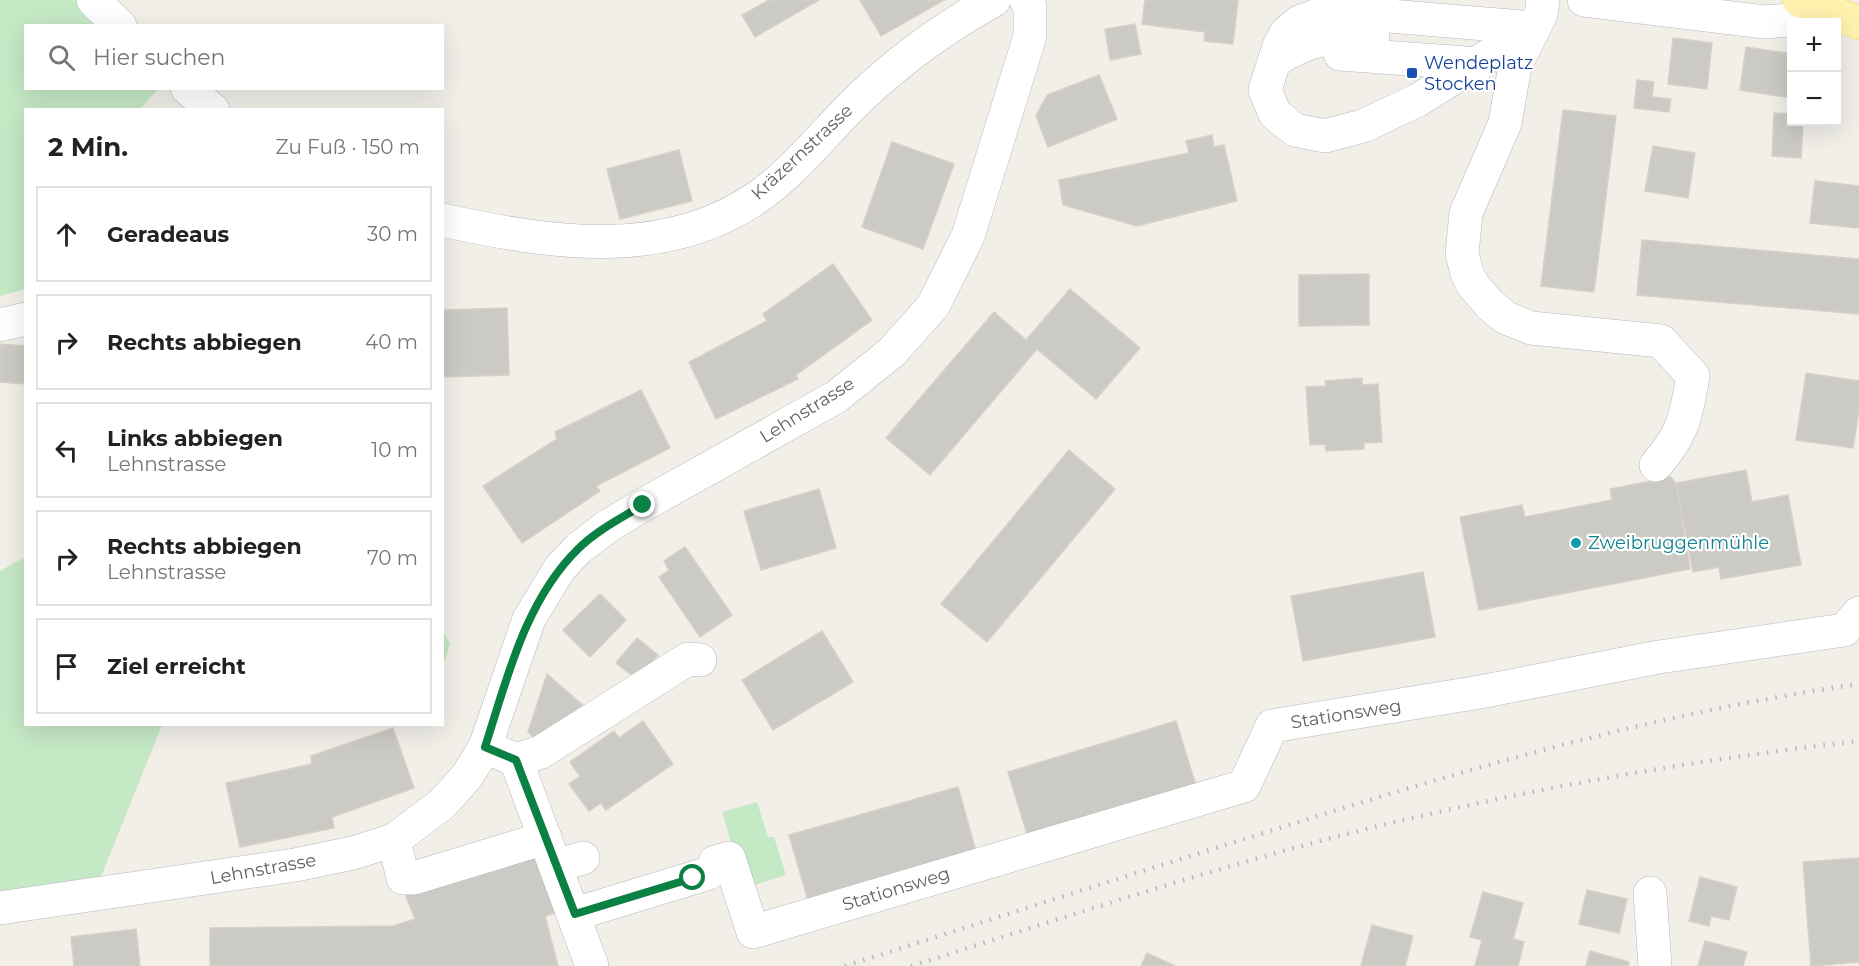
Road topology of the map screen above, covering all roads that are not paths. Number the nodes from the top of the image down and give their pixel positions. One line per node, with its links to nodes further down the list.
1 (93, 0): 7 (street)
2 (994, 0): 11 (street, Kräzernstrasse)
3 (1026, 0): 17 (street, Lehnstrasse)
4 (1584, 0): 6 (street)
5 (1799, 0): 6 (main road)
6 (1849, 20)
7 (118, 24)
8 (1528, 24): 9 (street); 10 (street); 14 (street)
9 (1273, 62): 10 (street); 10 (street)
10 (1479, 64)
11 (444, 220)
12 (24, 319): 13 (street)
13 (0, 325)
14 (1656, 465)
15 (1859, 613): 23 (street, Stationsweg)
16 (700, 660): 18 (street)
17 (485, 747): 18 (street); 19 (street, Lehnstrasse)
18 (516, 760): 20 (street)
19 (394, 840): 20 (street); 22 (street, Lehnstrasse)
20 (562, 854): 23 (street)
21 (1650, 893): 25 (street)
22 (0, 908)
23 (575, 914): 24 (street)
24 (592, 966)
25 (1655, 966)

